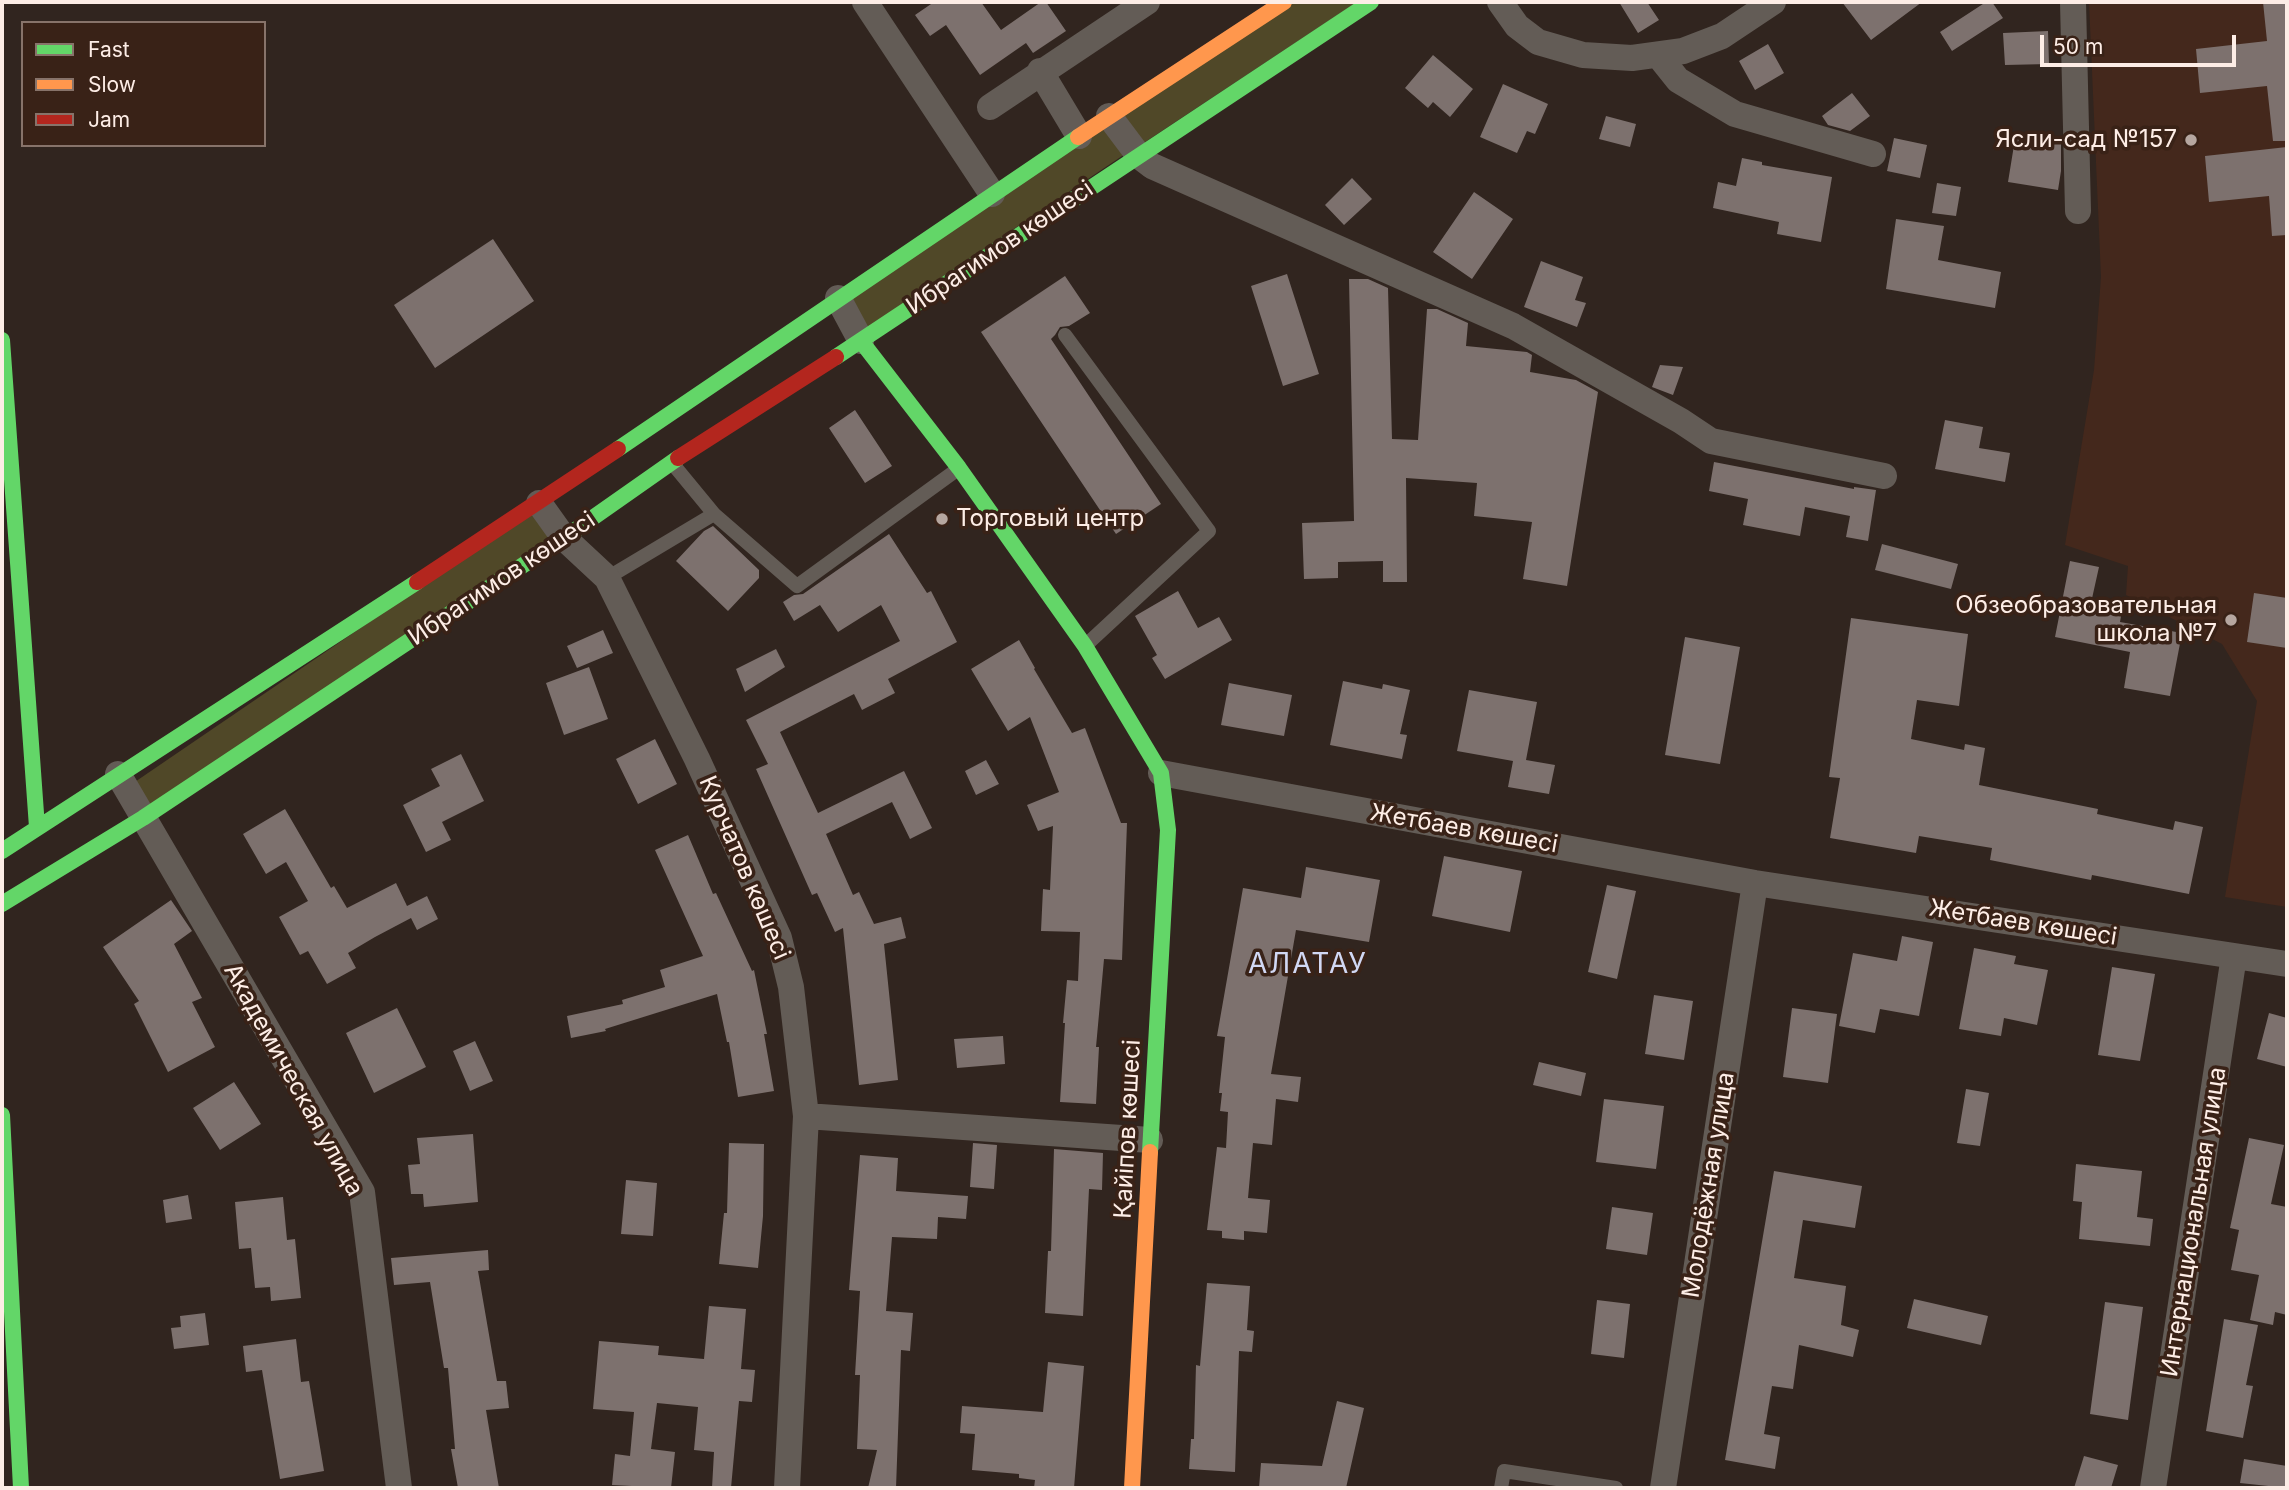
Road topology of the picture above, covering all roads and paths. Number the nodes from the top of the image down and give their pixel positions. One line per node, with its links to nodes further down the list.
1 (865, 2): 15 (street)
2 (1147, 2): 9 (street)
3 (1284, 2): 11 (street, Ибрагимов көшесі)
4 (1371, 2): 14 (street, Ибрагимов көшесі)
5 (1500, 2): 8 (street)
6 (1773, 2): 8 (street)
7 (2073, 2): 16 (street)
8 (1658, 55): 13 (street)
9 (1040, 71): 10 (street); 12 (street)
10 (990, 107)
11 (1109, 116): 12 (street, Ибрагимов көшесі); 14 (street)
12 (1079, 136): 15 (street, Ибрагимов көшесі)
13 (1873, 154)
14 (1139, 156): 20 (street, Ибрагимов көшесі); 23 (street)
15 (992, 194): 17 (street, Ибрагимов көшесі)
16 (2078, 211)
17 (838, 298): 20 (street); 24 (street, Ибрагимов көшесі)
18 (1065, 335): 28 (lane)
19 (2, 341): 32 (street)
20 (861, 341): 21 (street, Ибрагимов көшесі); 22 (street)
21 (671, 462): 25 (lane); 26 (street, Ибрагимов көшесі)
22 (959, 468): 25 (lane); 28 (street)
23 (1884, 476)
24 (539, 503): 26 (street, Курчатов көшесі); 30 (street, Ибрагимов көшесі)
25 (714, 514): 27 (lane)
26 (564, 538): 27 (street, Курчатов көшесі); 31 (street, Ибрагимов көшесі)
27 (607, 579): 39 (street, Курчатов көшесі)
28 (1085, 646): 29 (street)
29 (1161, 773): 34 (street, Жетбаев көшесі); 40 (street, Қайіпов көшесі)
30 (118, 774): 31 (street); 32 (street, Ибрагимов көшесі)
31 (142, 818): 35 (street, Ибрагимов көшесі); 42 (street, Академическая улица)
32 (37, 827): 33 (street, Ибрагимов көшесі)
33 (2, 851)
34 (1755, 883): 36 (street, Жетбаев көшесі); 47 (street, Молодёжная улица)
35 (2, 904)
36 (2234, 956): 37 (street, Жетбаев көшесі); 48 (street, Интернациональная улица)
37 (2287, 964)
38 (2, 1115): 41 (street)
39 (806, 1116): 40 (street); 43 (street, Курчатов көшесі)
40 (1150, 1140): 44 (street, Қайіпов көшесі)
41 (21, 1488)
42 (399, 1488)
43 (787, 1488)
44 (1132, 1488)
45 (1501, 1488): 46 (lane)
46 (1616, 1488)
47 (1663, 1488)
48 (2153, 1488)

